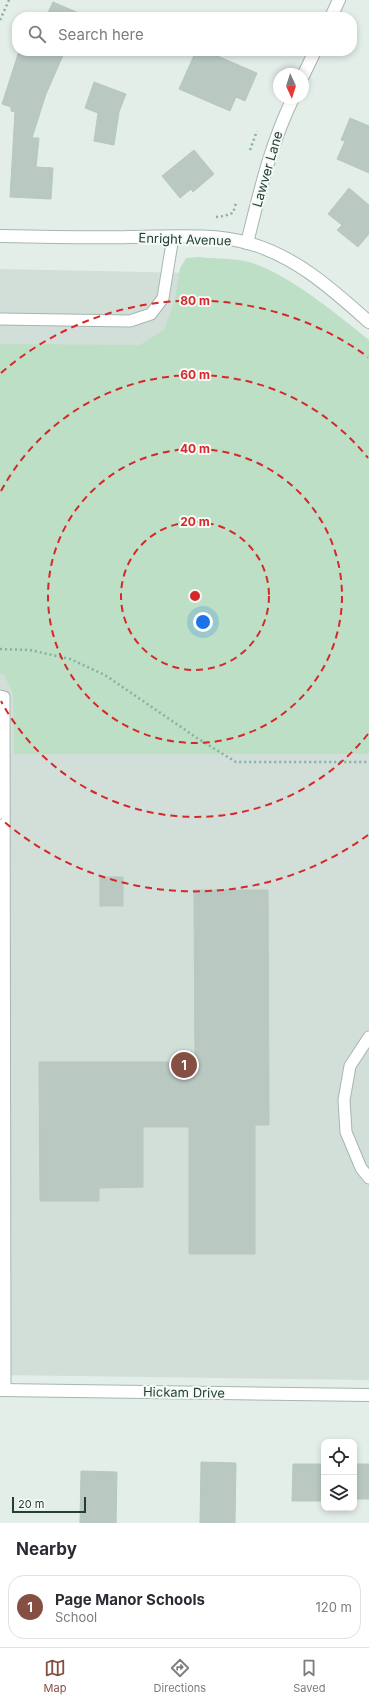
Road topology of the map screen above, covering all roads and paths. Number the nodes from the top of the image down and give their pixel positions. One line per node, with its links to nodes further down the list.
1 (8, 0): 4 (path)
2 (339, 0): 3 (street)
3 (333, 12)
4 (0, 20)
5 (313, 56): 6 (street)
6 (307, 68)
7 (290, 104): 12 (street, Lawver Lane)
8 (236, 201): 9 (path)
9 (212, 218)
10 (0, 236): 11 (street, Enright Avenue)
11 (173, 237): 12 (street, Enright Avenue); 13 (lane)
12 (247, 243): 14 (street, Enright Avenue)
13 (0, 319)
14 (369, 322)
15 (0, 649): 17 (path)
16 (0, 696): 19 (lane)
17 (369, 762)
18 (369, 1037): 20 (lane)
19 (2, 1084): 21 (lane)
20 (369, 1178)
21 (3, 1390): 22 (street, Hickam Drive)
22 (369, 1395)

